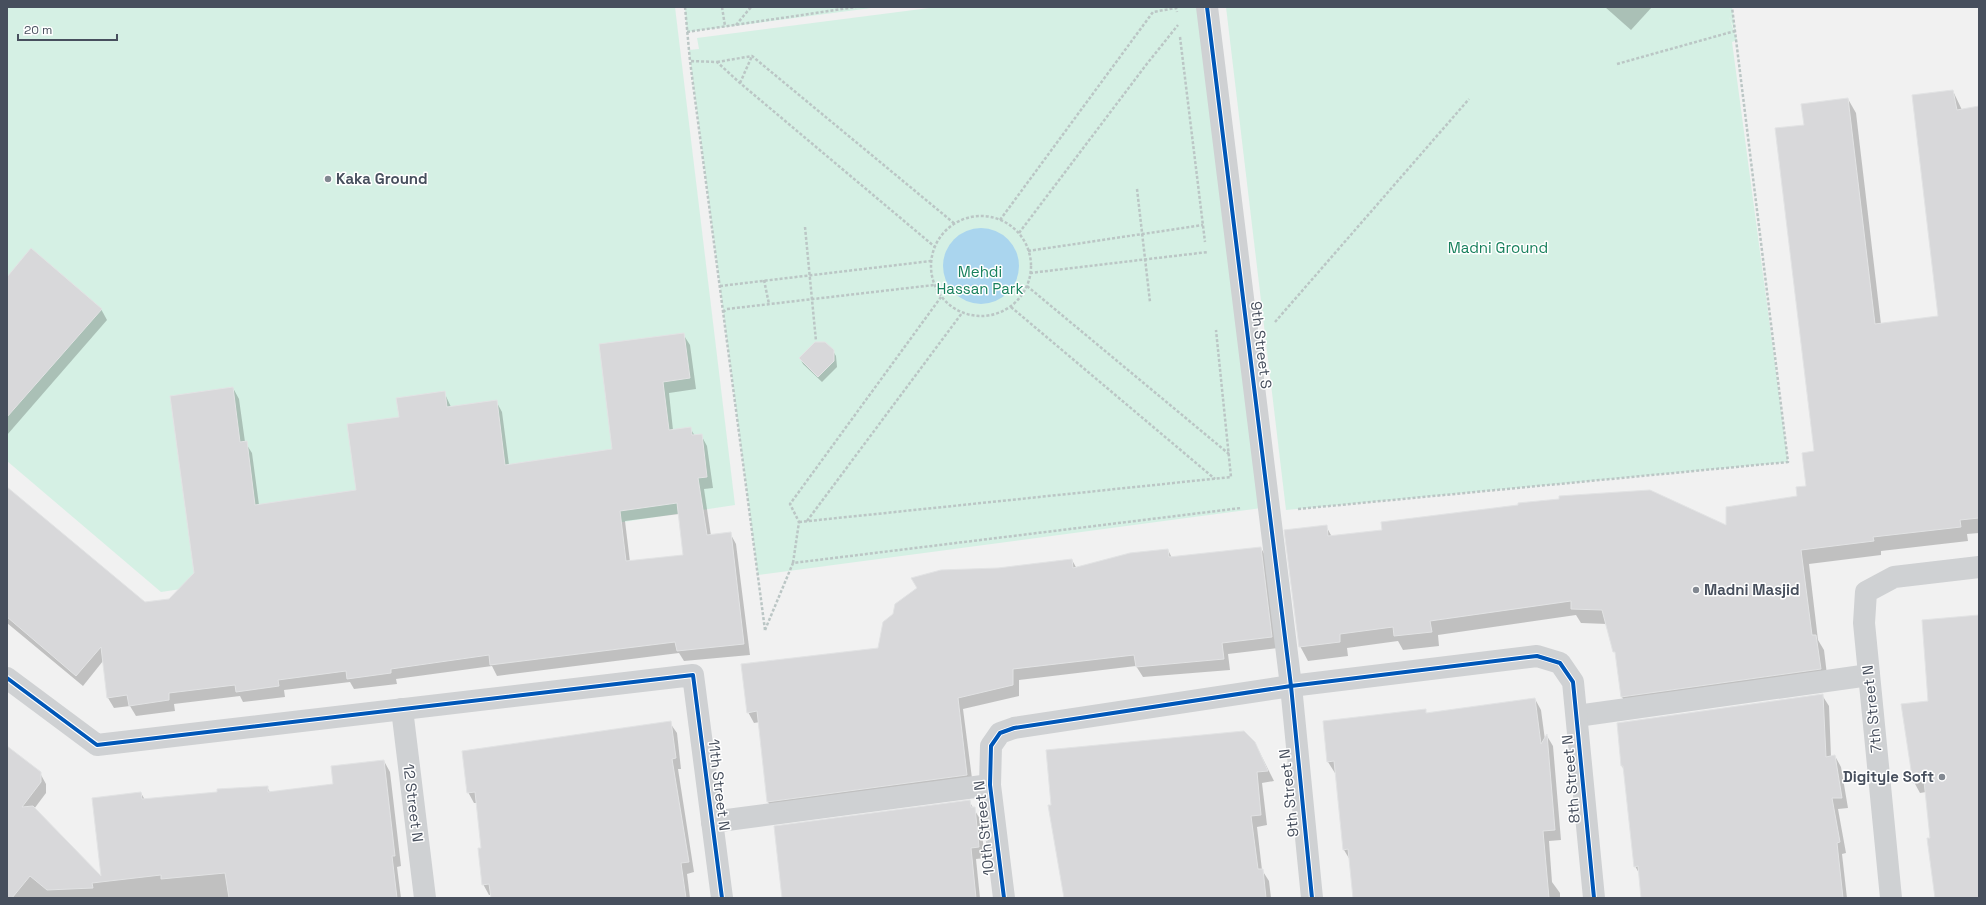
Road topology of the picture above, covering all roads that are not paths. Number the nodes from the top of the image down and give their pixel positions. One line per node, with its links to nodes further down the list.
1 (1207, 7): 5 (street, 9th Street S)
2 (1979, 567): 3 (street, 7th Street N)
3 (1869, 675): 7 (street); 15 (street, 7th Street N)
4 (7, 678): 6 (street)
5 (1291, 686): 7 (street, 8th Street N); 8 (street, 10th Street N); 13 (street, 9th Street N)
6 (402, 709): 9 (street, 11th Street N); 10 (street, 12 Street N)
7 (1577, 716): 14 (street, 8th Street N)
8 (990, 785): 9 (street); 12 (street, 10th Street N)
9 (712, 822): 11 (street, 11th Street N)
10 (426, 898)
11 (722, 898)
12 (1004, 898)
13 (1312, 898)
14 (1594, 898)
15 (1891, 898)

